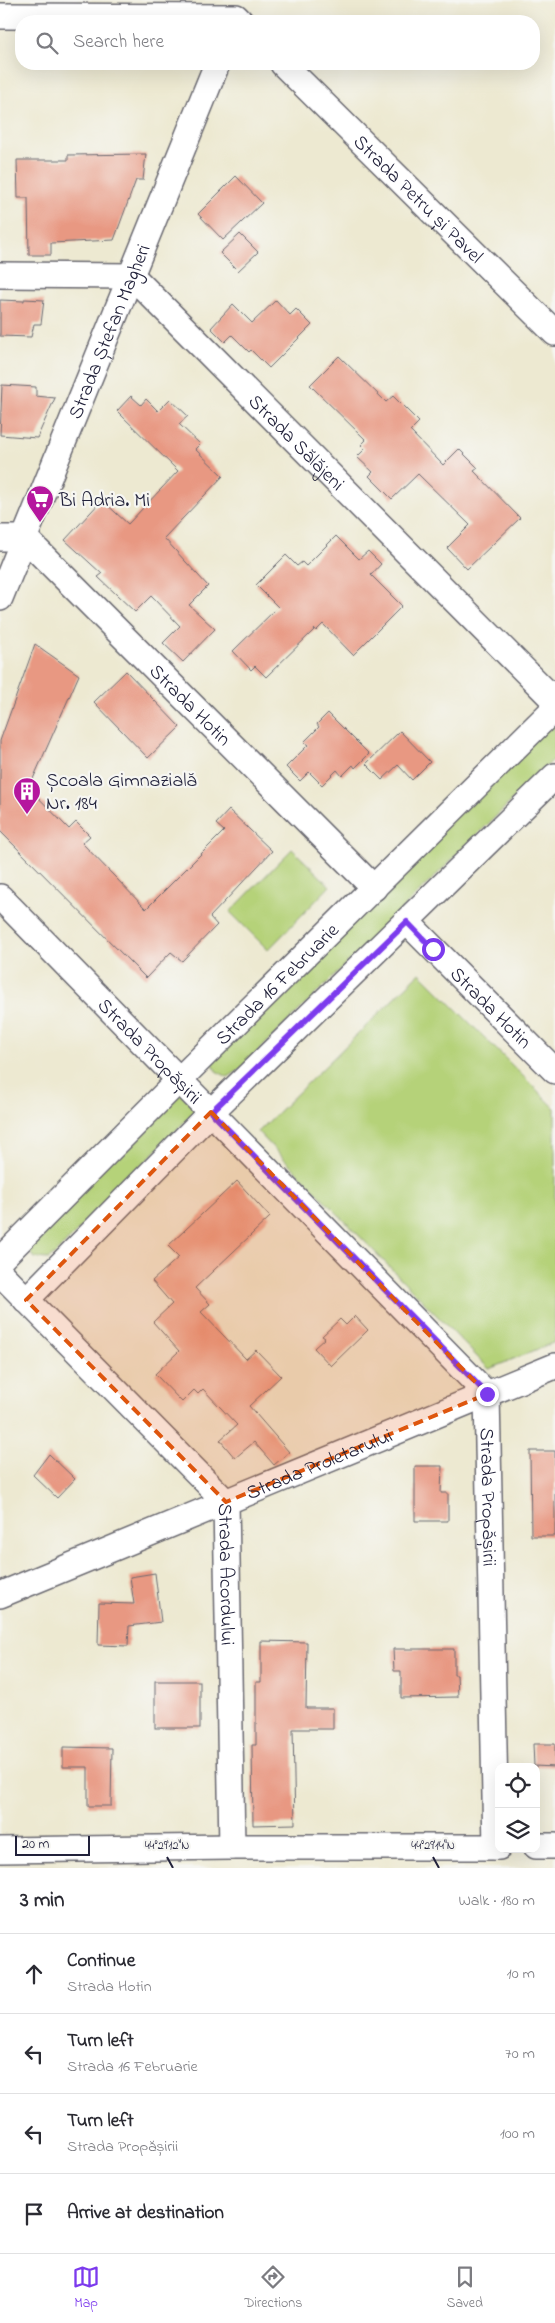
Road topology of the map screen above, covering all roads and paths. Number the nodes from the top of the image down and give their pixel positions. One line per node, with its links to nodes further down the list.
1 (0, 16): 2 (street)
2 (15, 16)
3 (215, 70): 6 (street, Strada Ștefan Magheri)
4 (289, 70): 7 (street, Strada Petru și Pavel)
5 (0, 274): 6 (street)
6 (132, 276): 9 (street, Strada Ștefan Magheri); 11 (street, Strada Sălăjeni)
7 (555, 333)
8 (0, 538): 9 (street)
9 (25, 538): 10 (street, Strada Ștefan Magheri); 14 (street, Strada Hotin)
10 (0, 598)
11 (555, 701)
12 (555, 708): 14 (street, Strada 16 Februarie)
13 (555, 776): 16 (street)
14 (374, 888): 18 (street, Strada 16 Februarie)
15 (0, 897): 18 (street, Strada Propășirii)
16 (407, 922): 17 (street, Strada Hotin); 19 (street)
17 (555, 1071)
18 (179, 1080): 19 (street, Strada Propășirii); 20 (street, Strada 16 Februarie)
19 (211, 1112): 22 (street); 24 (street, Strada Propășirii)
20 (0, 1260)
21 (0, 1273): 22 (street, Strada Acordului)
22 (26, 1300): 25 (street, Strada Acordului)
23 (555, 1366): 24 (street, Strada Proletarului)
24 (487, 1394): 25 (street, Strada Proletarului); 27 (street, Strada Propășirii)
25 (226, 1502): 26 (street, Strada Proletarului); 28 (street, Strada Acordului)
26 (0, 1595)
27 (496, 1808)
28 (232, 1846): 31 (street); 32 (street)
29 (540, 1846): 30 (street)
30 (555, 1846)
31 (495, 1847)
32 (0, 1850)

